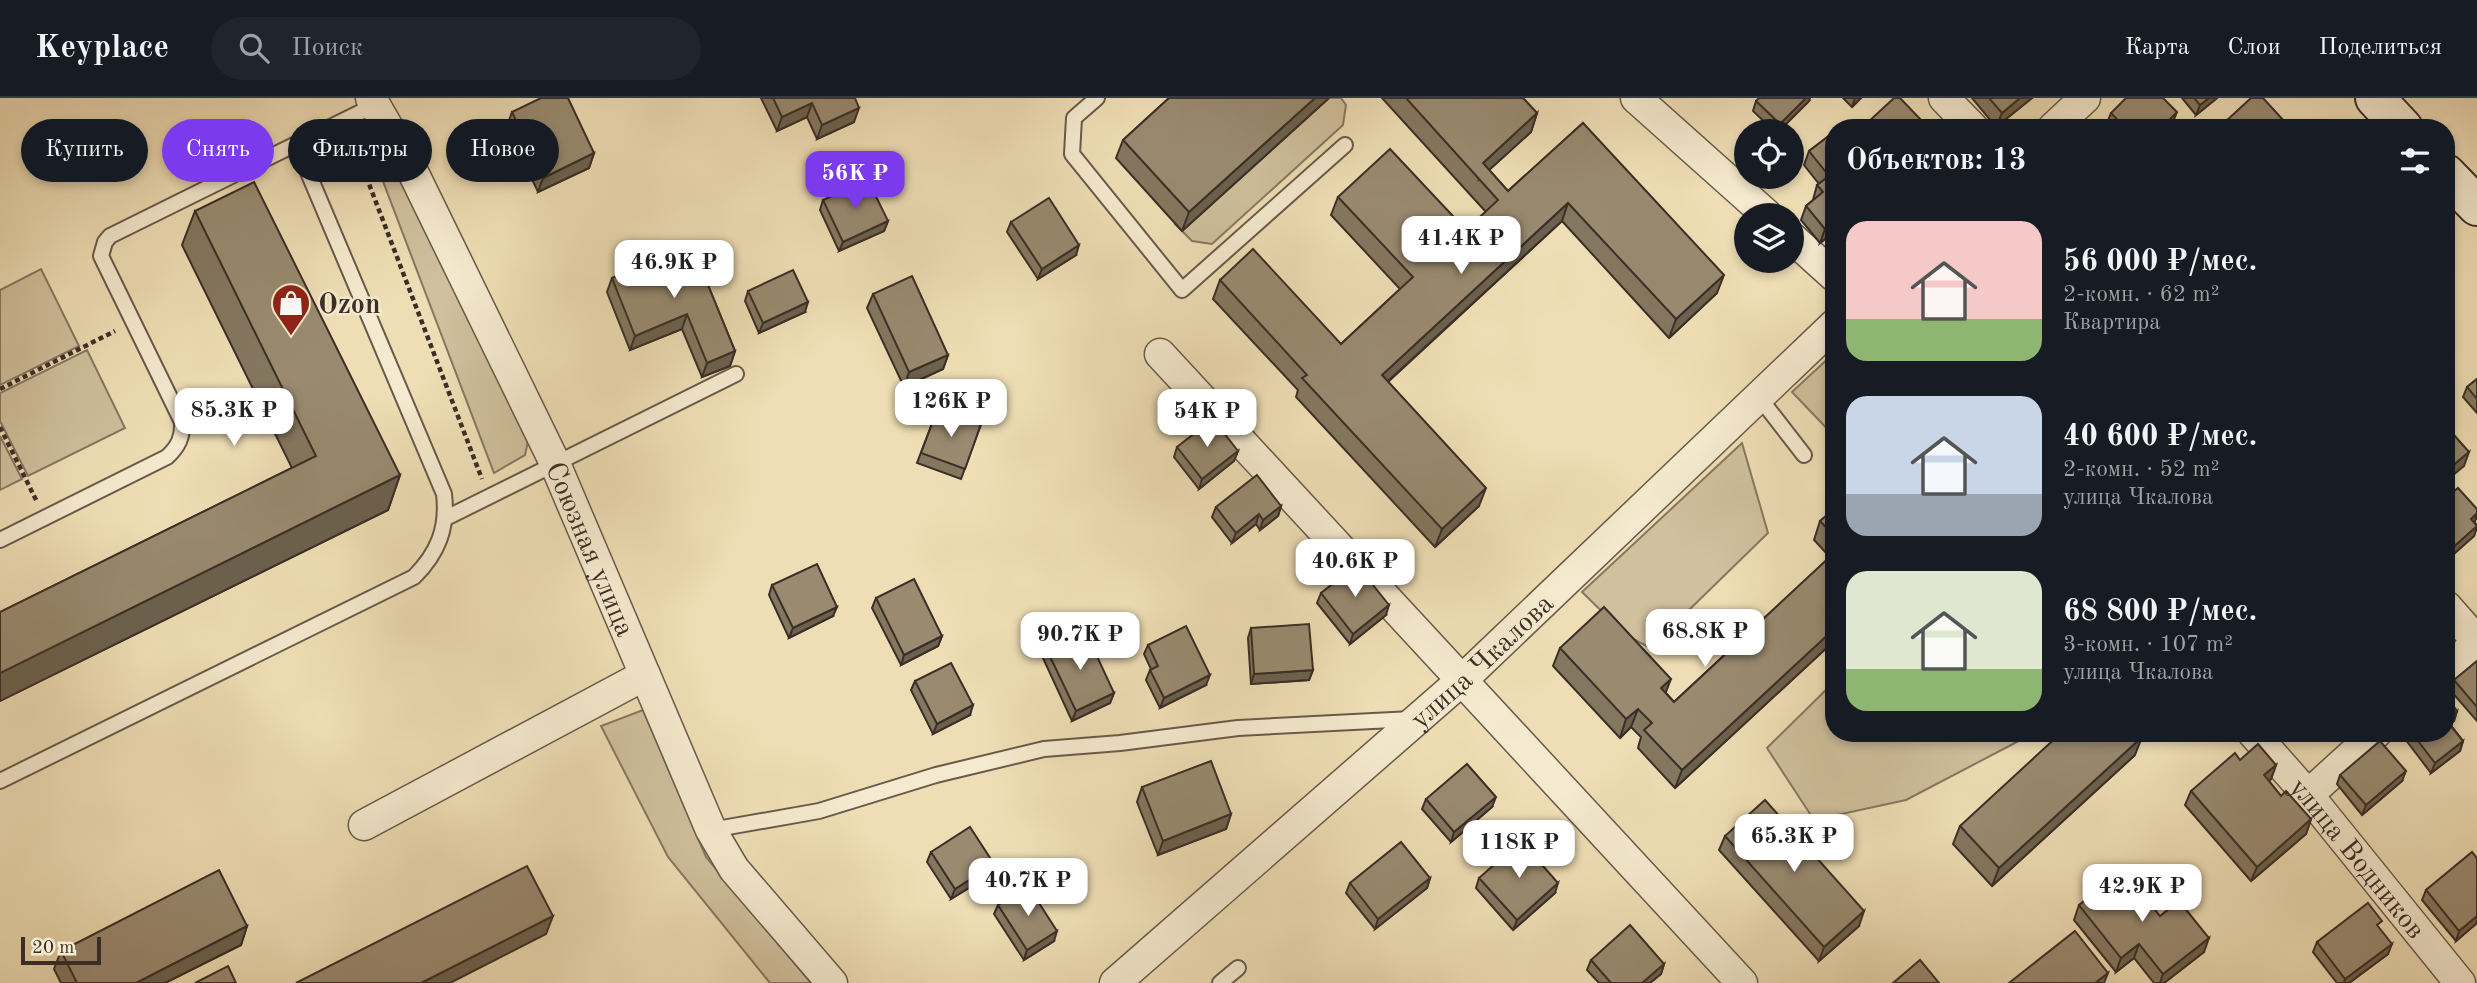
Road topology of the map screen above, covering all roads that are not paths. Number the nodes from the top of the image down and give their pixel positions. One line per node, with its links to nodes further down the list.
1 (1636, 98): 15 (street)
2 (1944, 98): 8 (street)
3 (2085, 98): 9 (street)
4 (2375, 98): 10 (main road)
5 (1093, 99): 11 (lane)
6 (373, 102): 7 (lane); 24 (street, Союзная улица)
7 (346, 119)
8 (1964, 119)
9 (2063, 119)
10 (2395, 119)
11 (1345, 145)
12 (288, 148): 26 (lane)
13 (312, 182): 25 (lane)
14 (2455, 183): 16 (main road)
15 (1753, 203)
16 (2477, 206)
17 (1804, 249): 18 (street)
18 (1825, 268)
19 (1825, 334): 22 (street, улица Чкалова)
20 (1160, 354): 31 (street)
21 (737, 374): 24 (lane)
22 (1759, 397): 23 (lane); 31 (street, улица Чкалова)
23 (1804, 455)
24 (555, 464): 25 (lane); 30 (street, Союзная улица)
25 (446, 518): 35 (lane)
26 (0, 540)
27 (2455, 616): 28 (street)
28 (2477, 642): 29 (street)
29 (2455, 662)
30 (645, 675): 37 (street); 38 (street, Союзная улица)
31 (1461, 681): 32 (street, улица Чкалова); 43 (street)
32 (1418, 718): 38 (lane); 41 (street, улица Чкалова)
33 (2261, 742): 36 (street, улица Водников)
34 (2366, 742): 36 (street)
35 (0, 781)
36 (2308, 795): 44 (street, улица Водников)
37 (364, 825)
38 (711, 830): 40 (street, Союзная улица)
39 (1238, 968): 42 (lane)
40 (832, 983)
41 (1115, 983)
42 (1220, 983)
43 (1742, 983)
44 (2460, 983)

